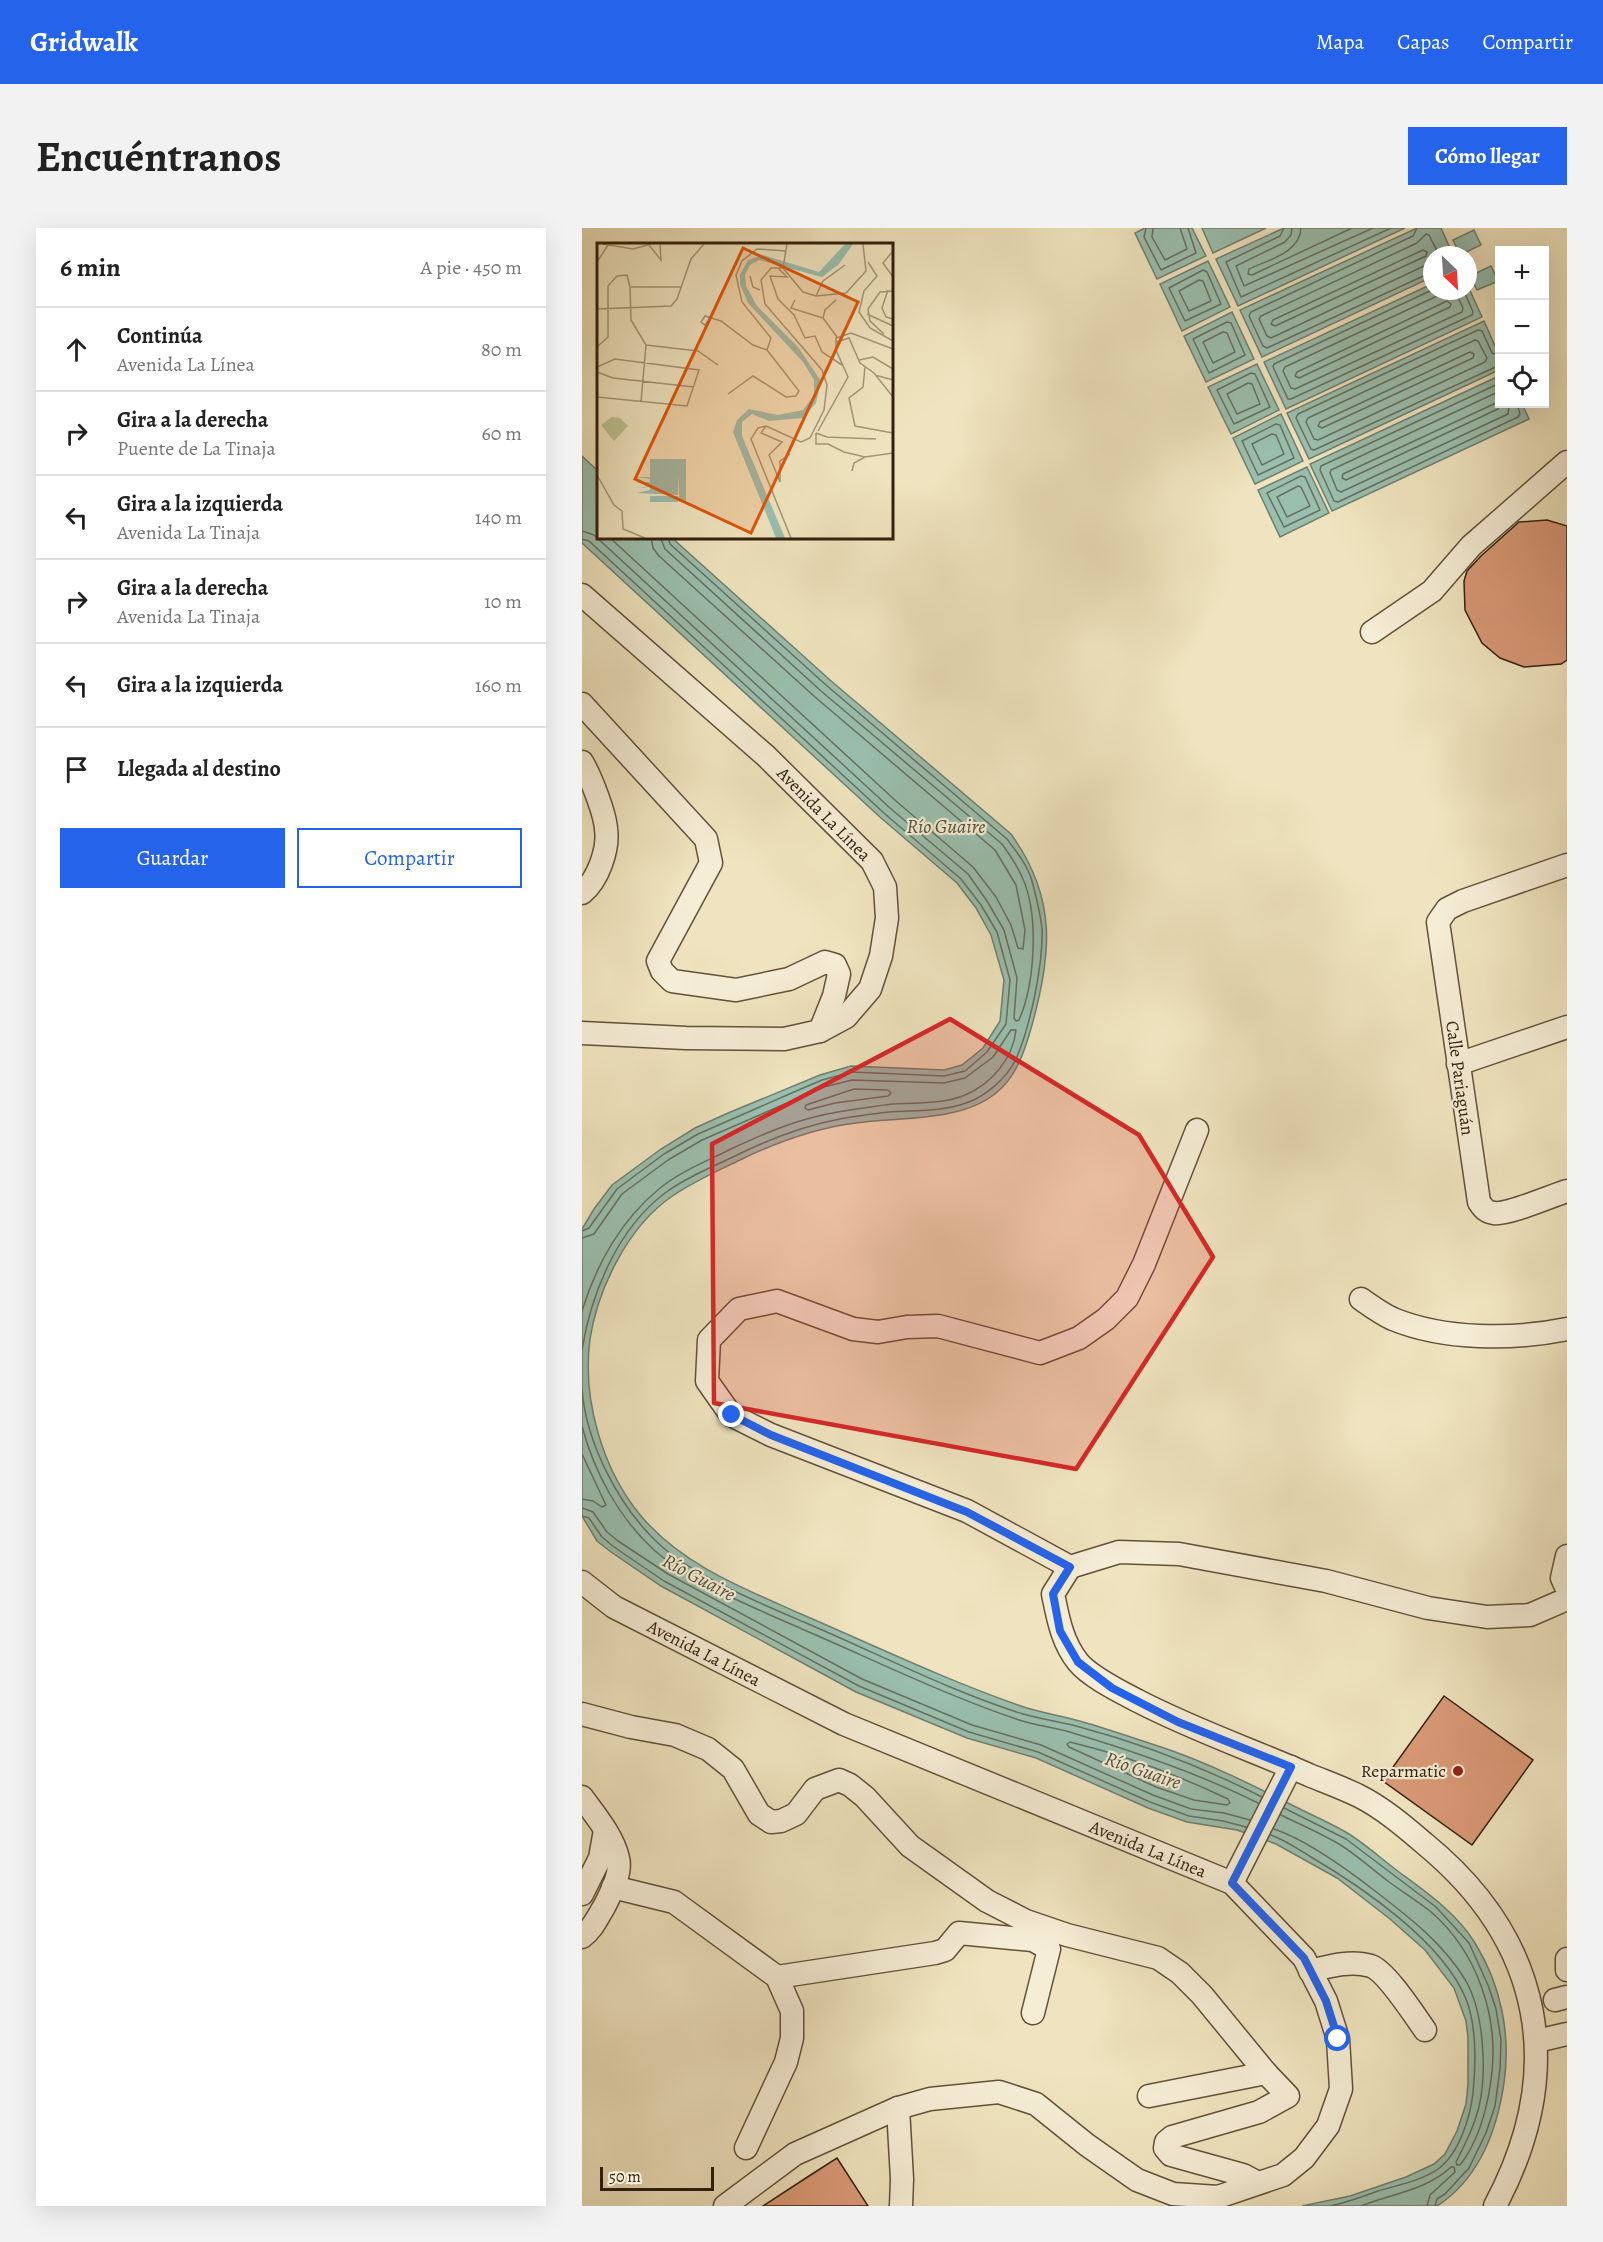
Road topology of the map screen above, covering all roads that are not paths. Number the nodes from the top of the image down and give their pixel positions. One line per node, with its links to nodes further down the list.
1 (1567, 462): 3 (street)
2 (582, 595): 9 (street, Avenida La Línea)
3 (1372, 632)
4 (582, 704): 9 (street)
5 (582, 762): 7 (street)
6 (1567, 865): 11 (street, Calle Pariaguán)
7 (582, 893)
8 (1567, 1027): 11 (street)
9 (820, 1031): 10 (street, Avenida La Línea)
10 (582, 1033)
11 (1458, 1064): 13 (street, Calle Pariaguán)
12 (1197, 1130): 17 (street)
13 (1567, 1191)
14 (1361, 1299): 15 (street)
15 (1567, 1329)
16 (1567, 1556): 19 (street)
17 (1070, 1567): 20 (street); 22 (street)
18 (582, 1582): 25 (street, Avenida La Línea)
19 (1567, 1589)
20 (1567, 1599)
21 (582, 1714): 37 (street)
22 (1291, 1767): 25 (street); 36 (street)
23 (582, 1797): 24 (street)
24 (605, 1830): 26 (street); 27 (street)
25 (1236, 1874): 31 (street, Avenida La Línea)
26 (613, 1887): 28 (street); 32 (street)
27 (582, 1894)
28 (582, 1937)
29 (1567, 1959): 30 (street)
30 (1567, 1970)
31 (1310, 1971): 34 (street); 41 (street, Avenida La Línea)
32 (777, 1977): 33 (street); 40 (street)
33 (1033, 2013)
34 (1425, 2030)
35 (1567, 2034): 36 (street)
36 (1541, 2040): 45 (street)
37 (1266, 2073): 38 (street); 41 (street)
38 (1149, 2096)
39 (898, 2108): 42 (street, Avenida La Línea); 43 (street, Avenida La Línea); 44 (street)
40 (746, 2148)
41 (1258, 2183): 42 (street, Avenida La Línea)
42 (1220, 2201)
43 (725, 2206)
44 (901, 2206)
45 (1495, 2206)

